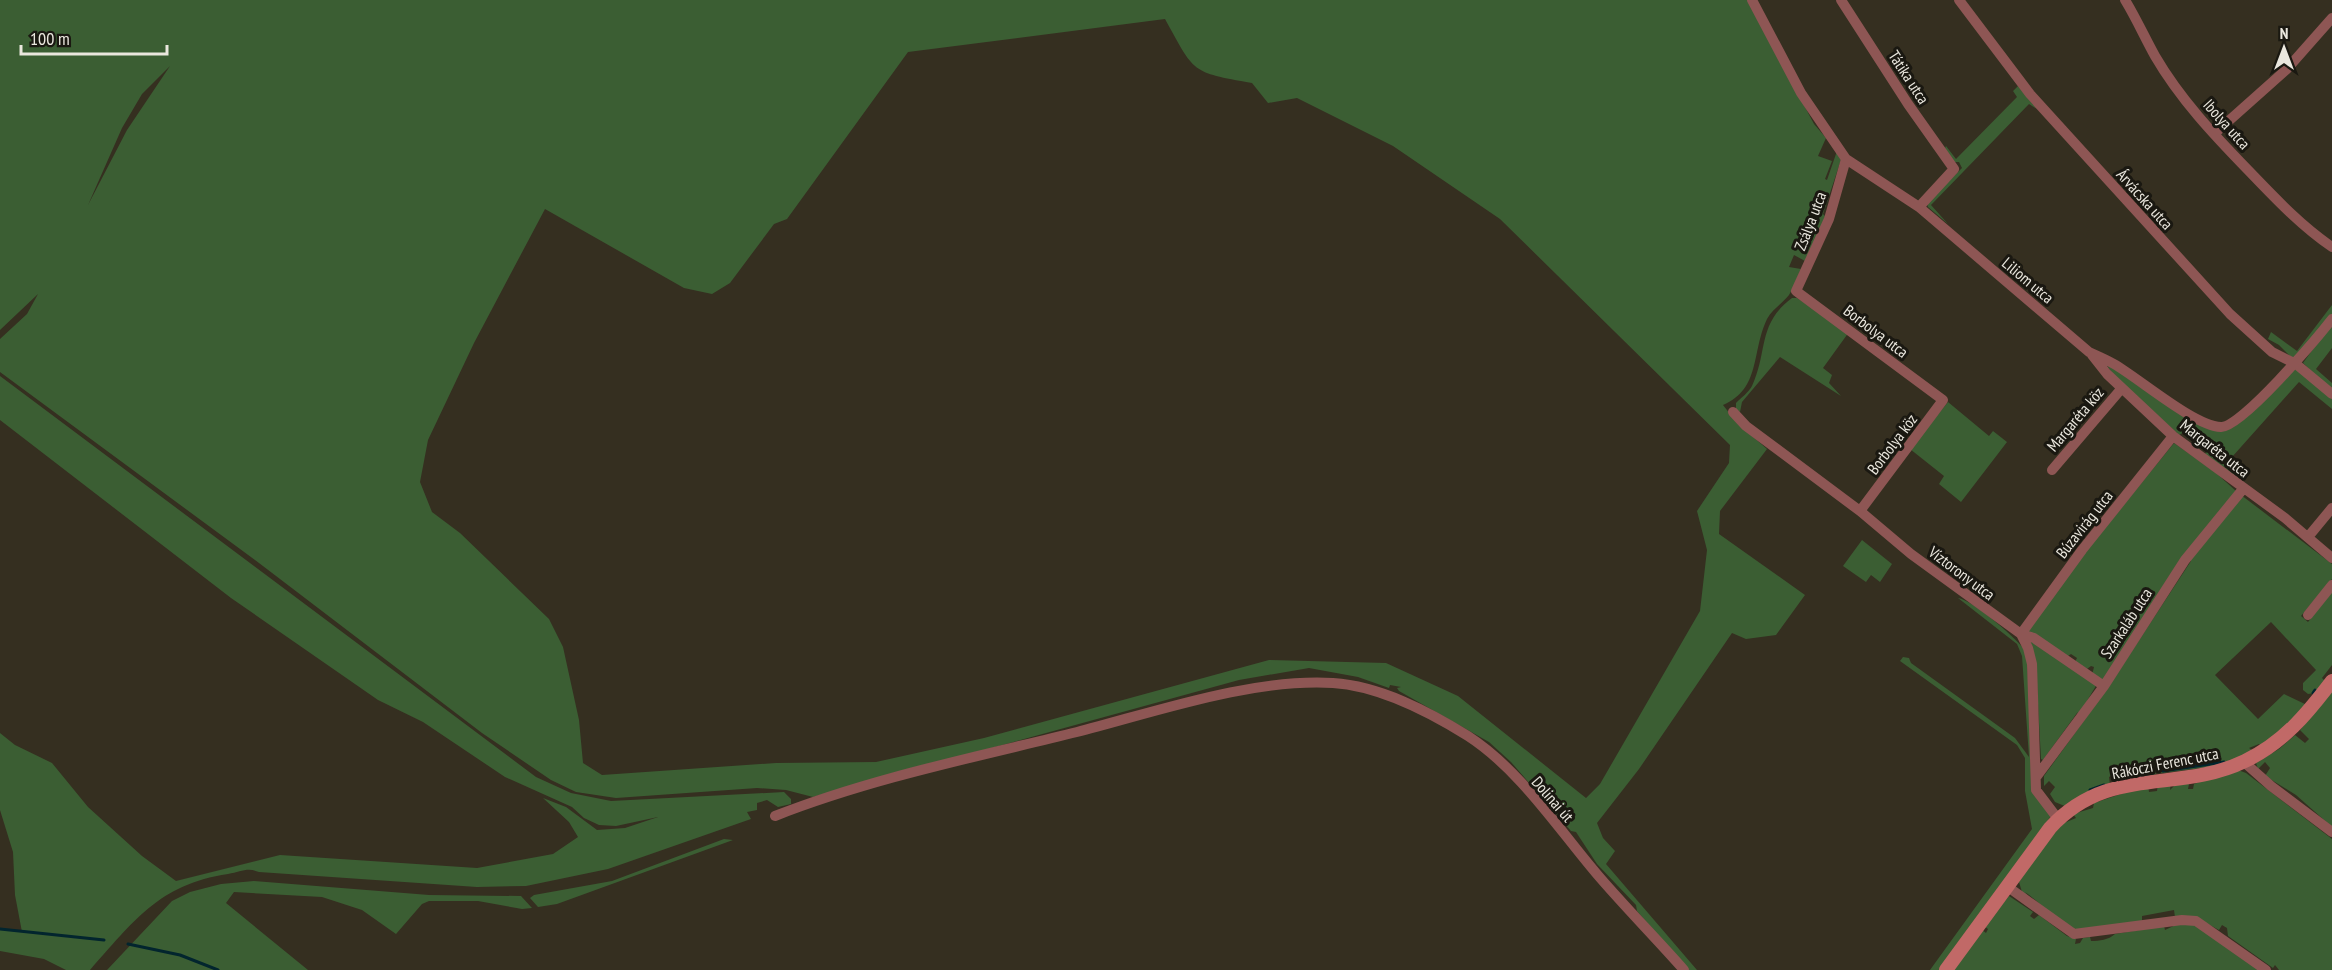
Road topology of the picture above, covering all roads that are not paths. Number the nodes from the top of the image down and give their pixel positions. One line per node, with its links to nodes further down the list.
1 (1752, 0): 7 (street, Liliom utca)
2 (1841, 0): 8 (street, Tátika utca)
3 (1959, 0): 13 (street, Árvácska utca)
4 (2125, 0): 6 (street, Ibolya utca)
5 (2332, 18): 6 (street)
6 (2214, 134): 9 (street, Ibolya utca)
7 (1846, 159): 8 (street, Liliom utca); 10 (street, Zsálya utca)
8 (1919, 207): 12 (street, Liliom utca)
9 (2332, 247)
10 (1796, 291): 16 (street, Borbolya utca)
11 (2332, 319): 13 (street, Liliom utca)
12 (2089, 352): 13 (street, Liliom utca); 14 (street, Margaréta utca)
13 (2296, 364): 15 (street, Árvácska utca)
14 (2122, 388): 18 (street, Margaréta utca); 19 (street, Margaréta köz)
15 (2332, 393)
16 (1938, 396): 22 (street, Borbolya köz)
17 (1733, 412): 22 (street, Víztorony utca)
18 (2173, 436): 20 (street, Margaréta utca); 27 (street, Búzavirág utca)
19 (2052, 470)
20 (2244, 489): 23 (street, Margaréta utca); 29 (street, Szarkaláb utca)
21 (2332, 508): 23 (street)
22 (1860, 511): 27 (street, Víztorony utca)
23 (2308, 537): 24 (street, Margaréta utca)
24 (2332, 558)
25 (2332, 585): 26 (street)
26 (2308, 615)
27 (2021, 634): 29 (street, Víztorony utca); 31 (street)
28 (2332, 681): 30 (street, Rákóczi Ferenc utca)
29 (2104, 686): 31 (street, Szarkaláb utca)
30 (2244, 762): 33 (street, Rákóczi Ferenc utca); 34 (street)
31 (2037, 776): 33 (street)
32 (775, 816): 36 (street, Dolinai út)
33 (2058, 819): 35 (street, Rákóczi Ferenc utca)
34 (2332, 832)
35 (2008, 887): 37 (street, Rákóczi Ferenc utca); 38 (street)
36 (1684, 970)
37 (1946, 970)
38 (2266, 970)

